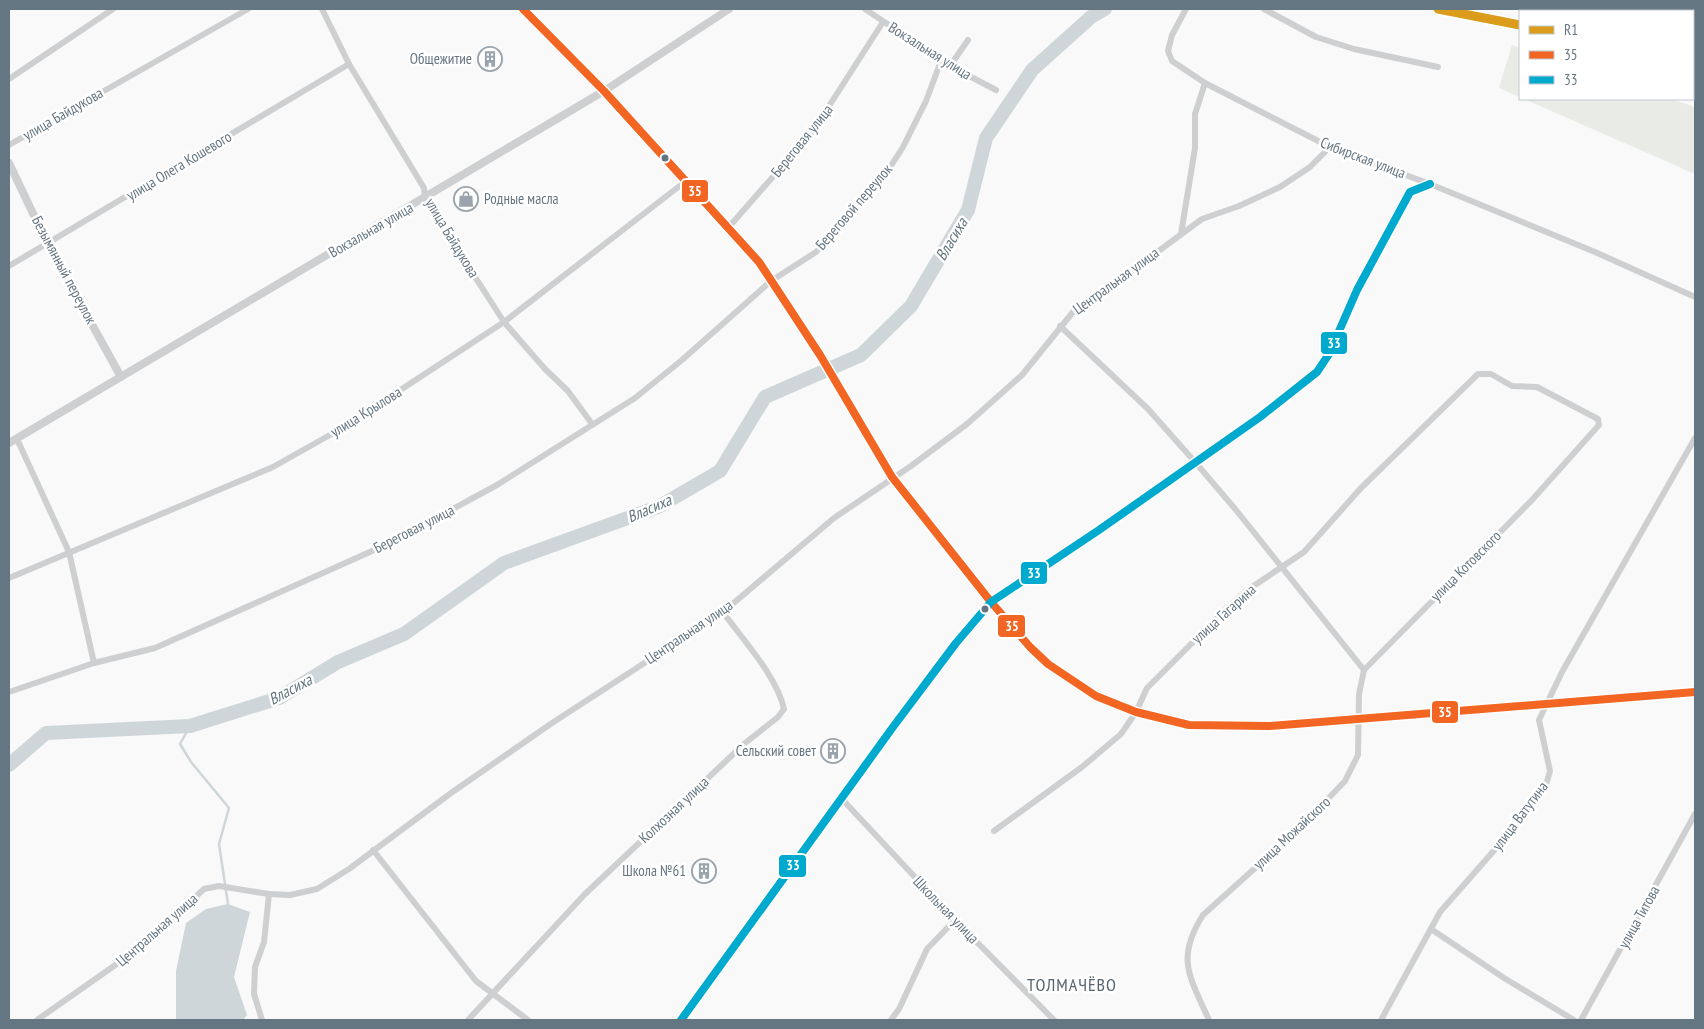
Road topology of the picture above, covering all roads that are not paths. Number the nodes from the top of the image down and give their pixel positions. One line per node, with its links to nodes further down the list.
1 (113, 9): 15 (street)
2 (248, 9): 19 (street, улица Байдукова)
3 (322, 9): 12 (street, улица Байдукова)
4 (523, 9): 18 (main road)
5 (729, 9): 18 (street, Вокзальная улица)
6 (865, 9): 9 (street, Вокзальная улица)
7 (1186, 9): 16 (street, Сибирская улица)
8 (1264, 9): 14 (street)
9 (883, 22): 11 (street, Вокзальная улица); 25 (street, Береговая улица)
10 (968, 40): 13 (street)
11 (941, 60): 13 (street, Вокзальная улица); 29 (street, Береговой переулок)
12 (349, 64): 24 (street, улица Байдукова); 27 (street, улица Олега Кошевого)
13 (950, 66): 17 (street, Вокзальная улица)
14 (1438, 67)
15 (9, 79)
16 (1205, 83): 20 (street, Сибирская улица); 26 (street)
17 (996, 90)
18 (604, 91): 22 (main road); 24 (street, Вокзальная улица)
19 (9, 146)
20 (1330, 147): 23 (street, Сибирская улица); 26 (street, Центральная улица)
21 (9, 163): 27 (street, Безымянный переулок)
22 (686, 182): 25 (main road); 31 (street, улица Крылова)
23 (1430, 184): 30 (street, Сибирская улица); 39 (street)
24 (425, 199): 31 (street, улица Байдукова); 33 (street, Вокзальная улица)
25 (728, 228): 29 (main road)
26 (1181, 234): 32 (street, Центральная улица)
27 (47, 243): 28 (street, улица Олега Кошевого); 33 (street, Безымянный переулок)
28 (9, 266)
29 (772, 281): 34 (street, Береговая улица); 40 (main road)
30 (1695, 297)
31 (504, 322): 34 (street, улица Байдукова); 41 (street, улица Крылова)
32 (1060, 326): 39 (street); 40 (street, Центральная улица)
33 (121, 377): 37 (street, Вокзальная улица)
34 (592, 424): 46 (street, Береговая улица)
35 (1599, 425): 42 (street, улица Гагарина); 47 (street, улица Котовского)
36 (1695, 438): 50 (street, улица Ватутина)
37 (17, 439): 38 (street, Вокзальная улица); 41 (street)
38 (9, 443)
39 (1195, 462): 42 (street); 44 (street)
40 (892, 477): 44 (main road); 45 (street, Центральная улица)
41 (69, 552): 43 (street, улица Крылова); 46 (street)
42 (1282, 569): 47 (street); 51 (street, улица Гагарина)
43 (9, 578)
44 (991, 602): 51 (main road); 53 (street)
45 (722, 612): 56 (street, Центральная улица); 60 (street, Колхозная улица)
46 (94, 663): 48 (street, Береговая улица)
47 (1364, 670): 52 (street)
48 (9, 692)
49 (1695, 692): 50 (main road)
50 (1548, 703): 52 (main road); 59 (street, улица Ватутина)
51 (1136, 712): 52 (main road); 55 (street, улица Гагарина)
52 (1360, 718): 68 (street, улица Можайского)
53 (841, 798): 58 (street, Школьная улица); 65 (street)
54 (1695, 814): 71 (street, улица Титова)
55 (994, 831)
56 (373, 850): 57 (street, Центральная улица); 60 (street)
57 (269, 894): 61 (street, Центральная улица); 62 (street)
58 (955, 920): 66 (street); 67 (street, Школьная улица)
59 (1432, 929): 69 (street, улица Ватутина); 70 (street)
60 (493, 995): 63 (street, Колхозная улица); 64 (street)
61 (37, 1020)
62 (262, 1020)
63 (468, 1020)
64 (528, 1020)
65 (681, 1020)
66 (891, 1020)
67 (1054, 1020)
68 (1209, 1020)
69 (1381, 1020)
70 (1574, 1020)
71 (1581, 1020)

